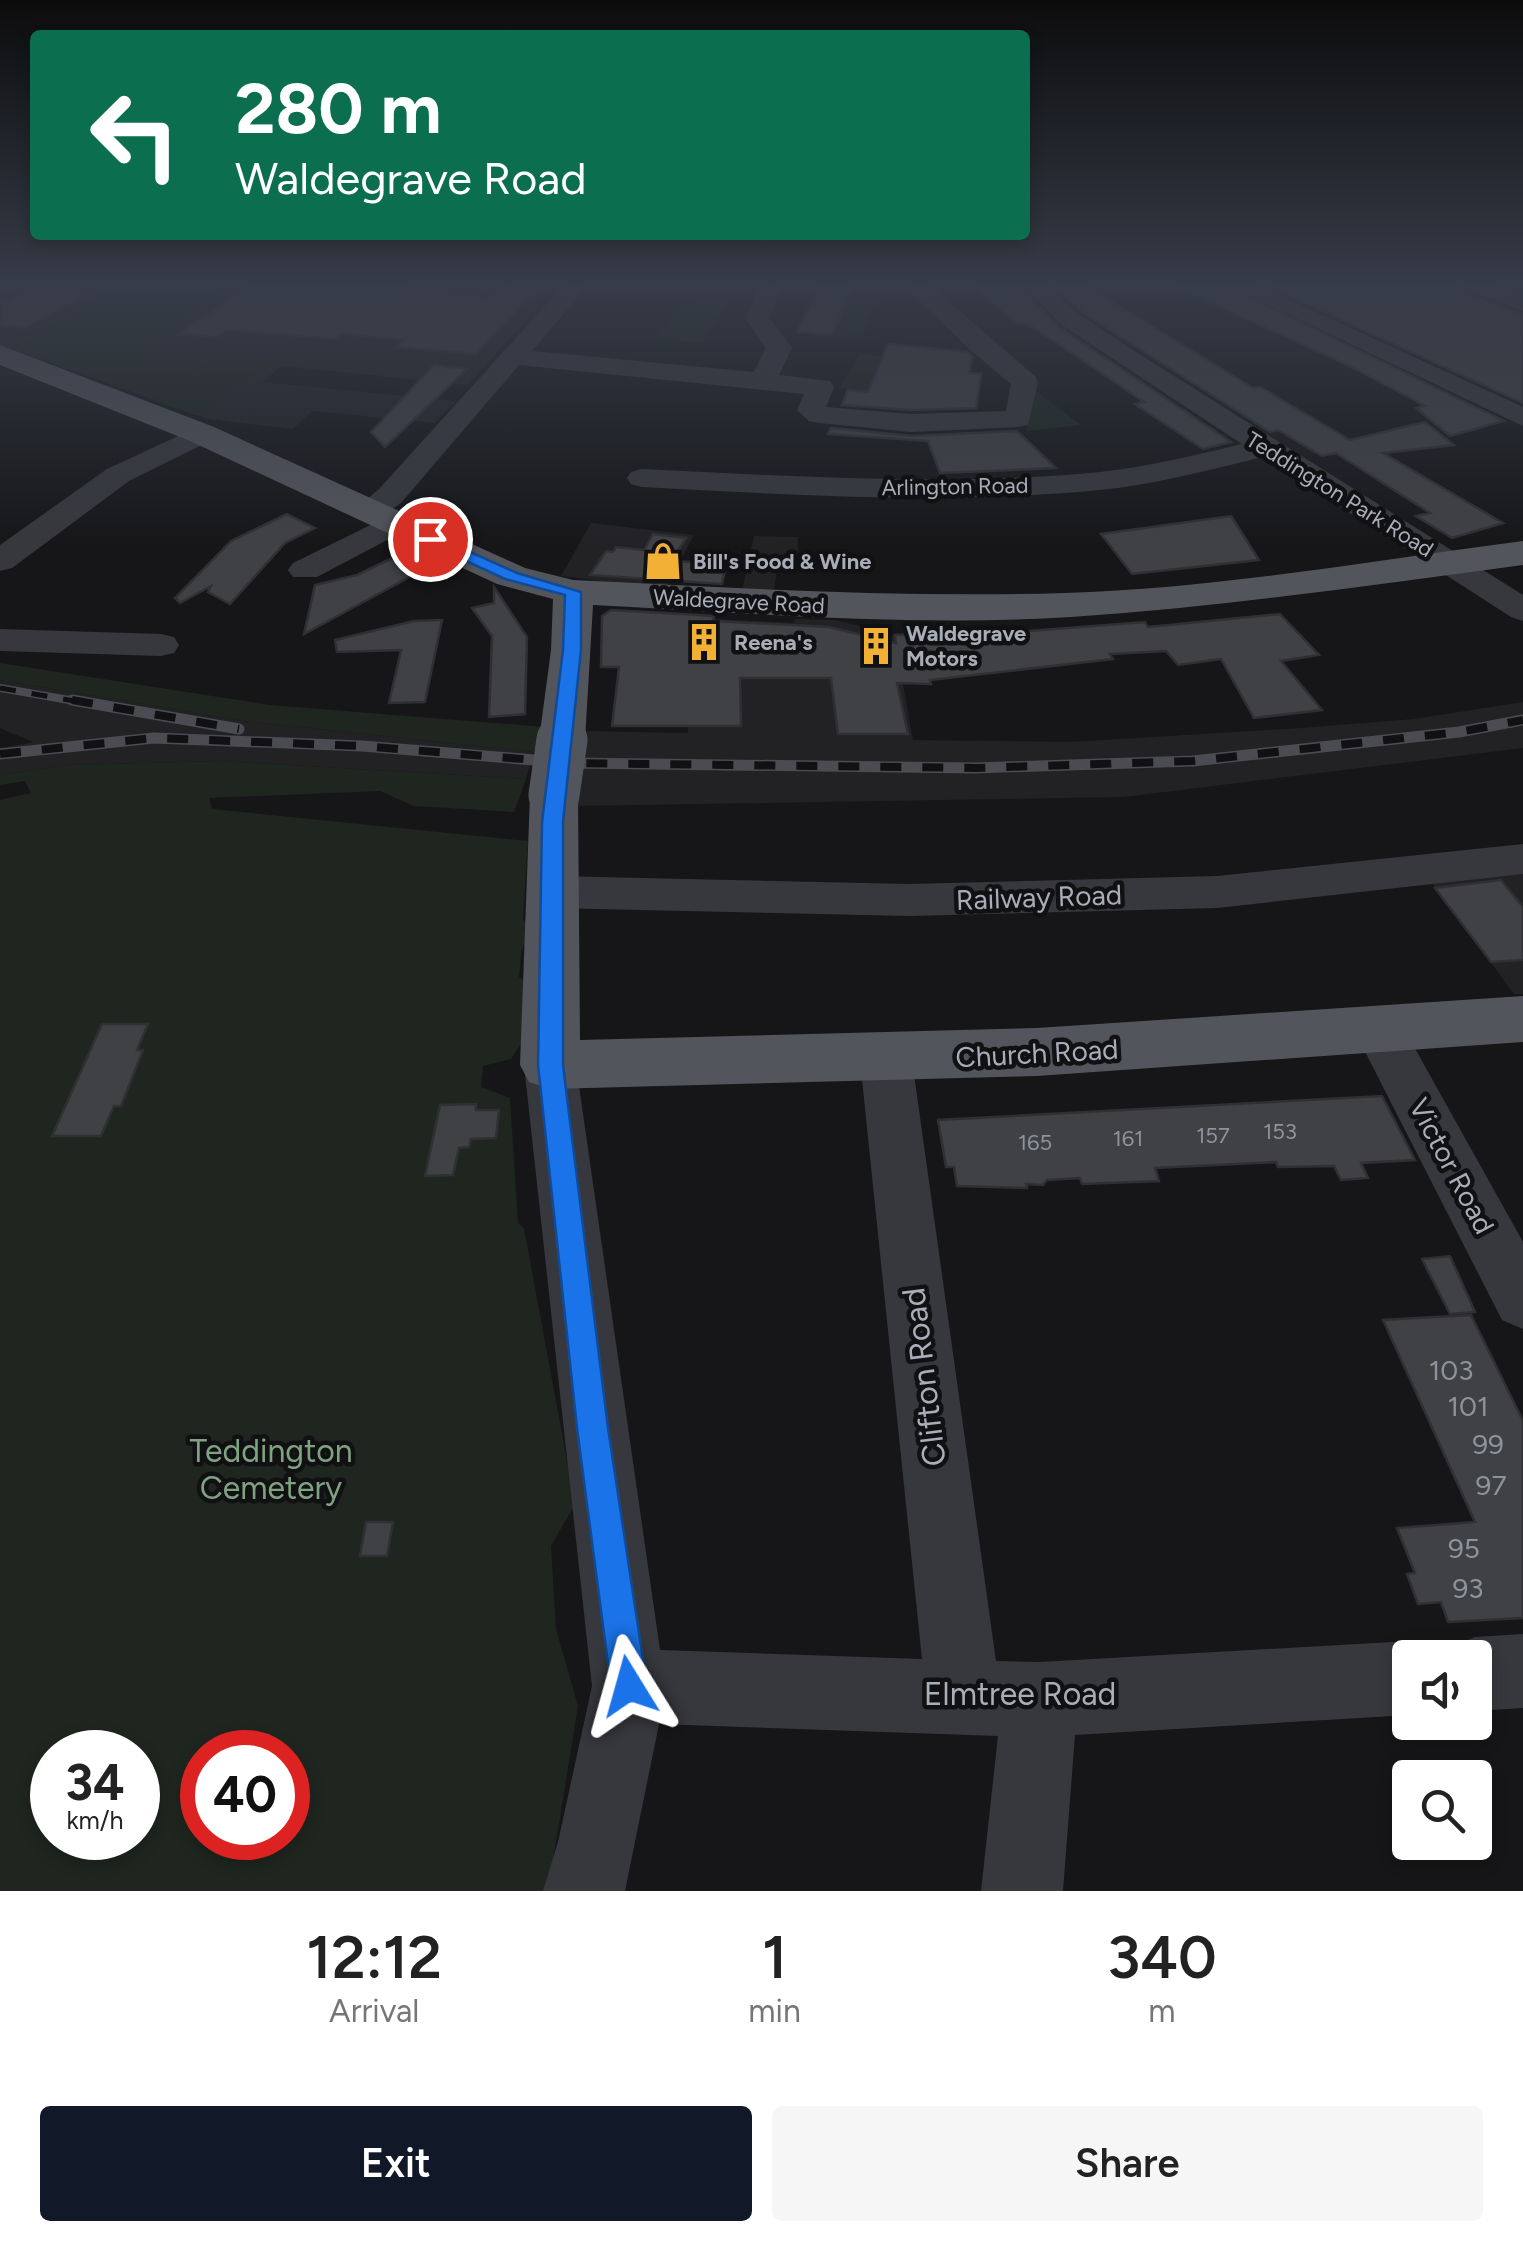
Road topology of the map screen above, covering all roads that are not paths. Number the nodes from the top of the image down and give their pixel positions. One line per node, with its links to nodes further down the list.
1 (46, 372): 10 (main road, Waldegrave Road)
2 (501, 372): 13 (street)
3 (679, 372): 8 (street)
4 (767, 372): 8 (street)
5 (1013, 372): 8 (street)
6 (1150, 372): 11 (street, Teddington Park Road)
7 (1431, 372): 9 (street)
8 (763, 380)
9 (1523, 418)
10 (202, 434): 13 (main road, Waldegrave Road); 15 (street)
11 (1265, 448): 12 (street, Arlington Road); 16 (street, Teddington Park Road)
12 (642, 478)
13 (382, 517): 17 (street); 18 (main road, Waldegrave Road)
14 (1523, 552): 16 (main road, Waldegrave Road)
15 (0, 562)
16 (1453, 563): 18 (main road, Waldegrave Road); 19 (street, Teddington Park Road)
17 (305, 570)
18 (573, 592): 23 (main road, bridge)
19 (1523, 610)
20 (0, 640): 21 (street)
21 (162, 645)
22 (1523, 859): 23 (street, Railway Road)
23 (553, 892): 27 (main road)
24 (1523, 1020): 25 (main road, Church Road)
25 (1380, 1032): 26 (main road, Church Road); 28 (street, Victor Road)
26 (886, 1060): 27 (main road, Church Road); 33 (street, Clifton Road)
27 (550, 1065): 32 (street)
28 (1523, 1300)
29 (1523, 1672): 30 (street)
30 (1492, 1673)
31 (1392, 1679): 34 (street, Elmtree Road)
32 (629, 1686): 33 (street, Elmtree Road); 35 (street)
33 (962, 1694): 34 (street, Elmtree Road)
34 (1040, 1700): 36 (street)
35 (584, 1891)
36 (1022, 1891)

